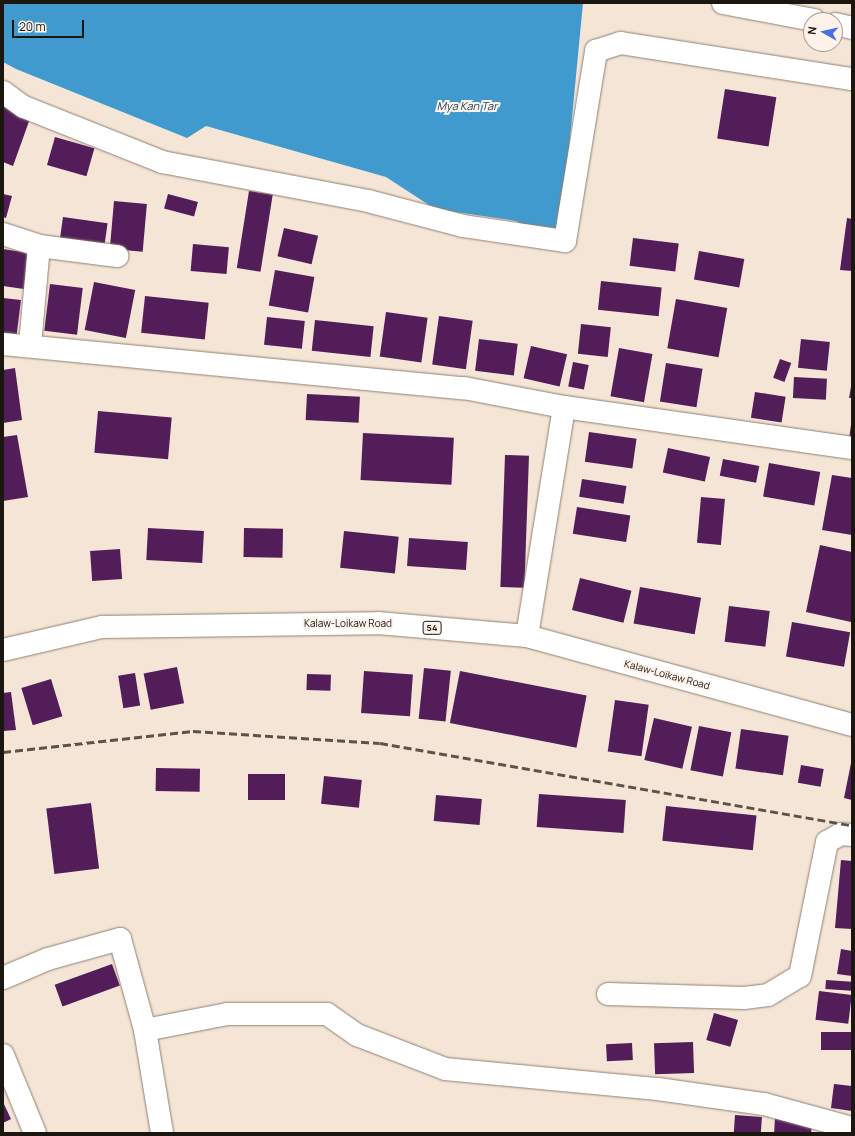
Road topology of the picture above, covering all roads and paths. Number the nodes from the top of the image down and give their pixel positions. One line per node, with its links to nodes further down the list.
1 (723, 3): 2 (street)
2 (803, 18)
3 (852, 79): 4 (street)
4 (3, 92)
5 (3, 234): 6 (street)
6 (39, 246): 7 (street); 9 (street)
7 (117, 256)
8 (3, 344): 9 (street)
9 (30, 345): 10 (street)
10 (564, 407): 11 (street); 12 (street)
11 (852, 448)
12 (527, 636): 13 (street, Kalaw-Loikaw Road / 54); 14 (street, Kalaw-Loikaw Road / 54)
13 (3, 650)
14 (852, 725)
15 (852, 836): 17 (street)
16 (3, 978): 18 (street)
17 (608, 994)
18 (146, 1030): 20 (street); 22 (street)
19 (3, 1055): 21 (street)
20 (852, 1128)
21 (35, 1133)
22 (162, 1133)

